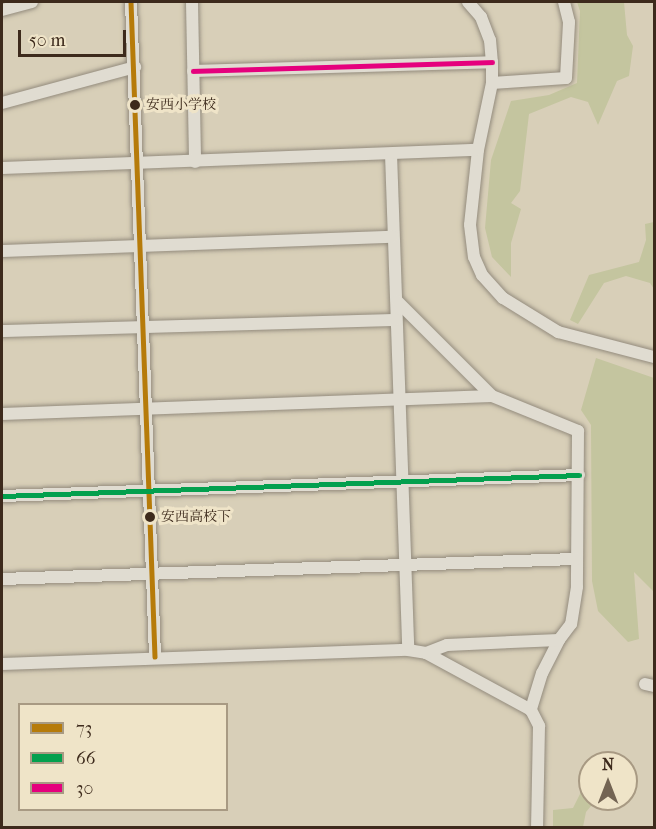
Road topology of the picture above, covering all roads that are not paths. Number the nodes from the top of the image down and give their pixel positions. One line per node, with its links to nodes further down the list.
1 (32, 2): 6 (street)
2 (131, 2): 8 (street)
3 (192, 2): 9 (street)
4 (468, 2): 7 (street)
5 (564, 2): 10 (street)
6 (2, 10)
7 (492, 62): 9 (street); 10 (street)
8 (135, 68): 11 (street); 15 (street)
9 (193, 71): 14 (street)
10 (492, 83): 12 (street)
11 (2, 103)
12 (478, 150): 13 (street); 24 (street)
13 (391, 154): 14 (street); 17 (street)
14 (195, 162): 15 (street)
15 (136, 164): 16 (street); 18 (street)
16 (2, 168)
17 (393, 237): 18 (street); 20 (street)
18 (141, 246): 19 (street); 22 (street)
19 (2, 251)
20 (397, 301): 21 (street); 25 (street)
21 (396, 320): 22 (street); 26 (street)
22 (145, 327): 23 (street); 27 (street)
23 (2, 332)
24 (654, 357)
25 (492, 396): 26 (street); 29 (street)
26 (400, 399): 27 (street); 30 (street)
27 (147, 408): 28 (street); 31 (street)
28 (2, 414)
29 (579, 475): 30 (street); 33 (street)
30 (402, 482): 31 (street); 34 (street)
31 (149, 492): 32 (street); 35 (street)
32 (2, 496)
33 (576, 559): 34 (street); 37 (street)
34 (405, 564): 35 (street); 38 (street)
35 (152, 572): 36 (street); 40 (street)
36 (2, 579)
37 (559, 640): 39 (street); 42 (street)
38 (408, 650): 39 (street); 40 (street)
39 (426, 653): 42 (street)
40 (155, 657): 41 (street)
41 (2, 664)
42 (531, 710): 43 (street)
43 (537, 828)

